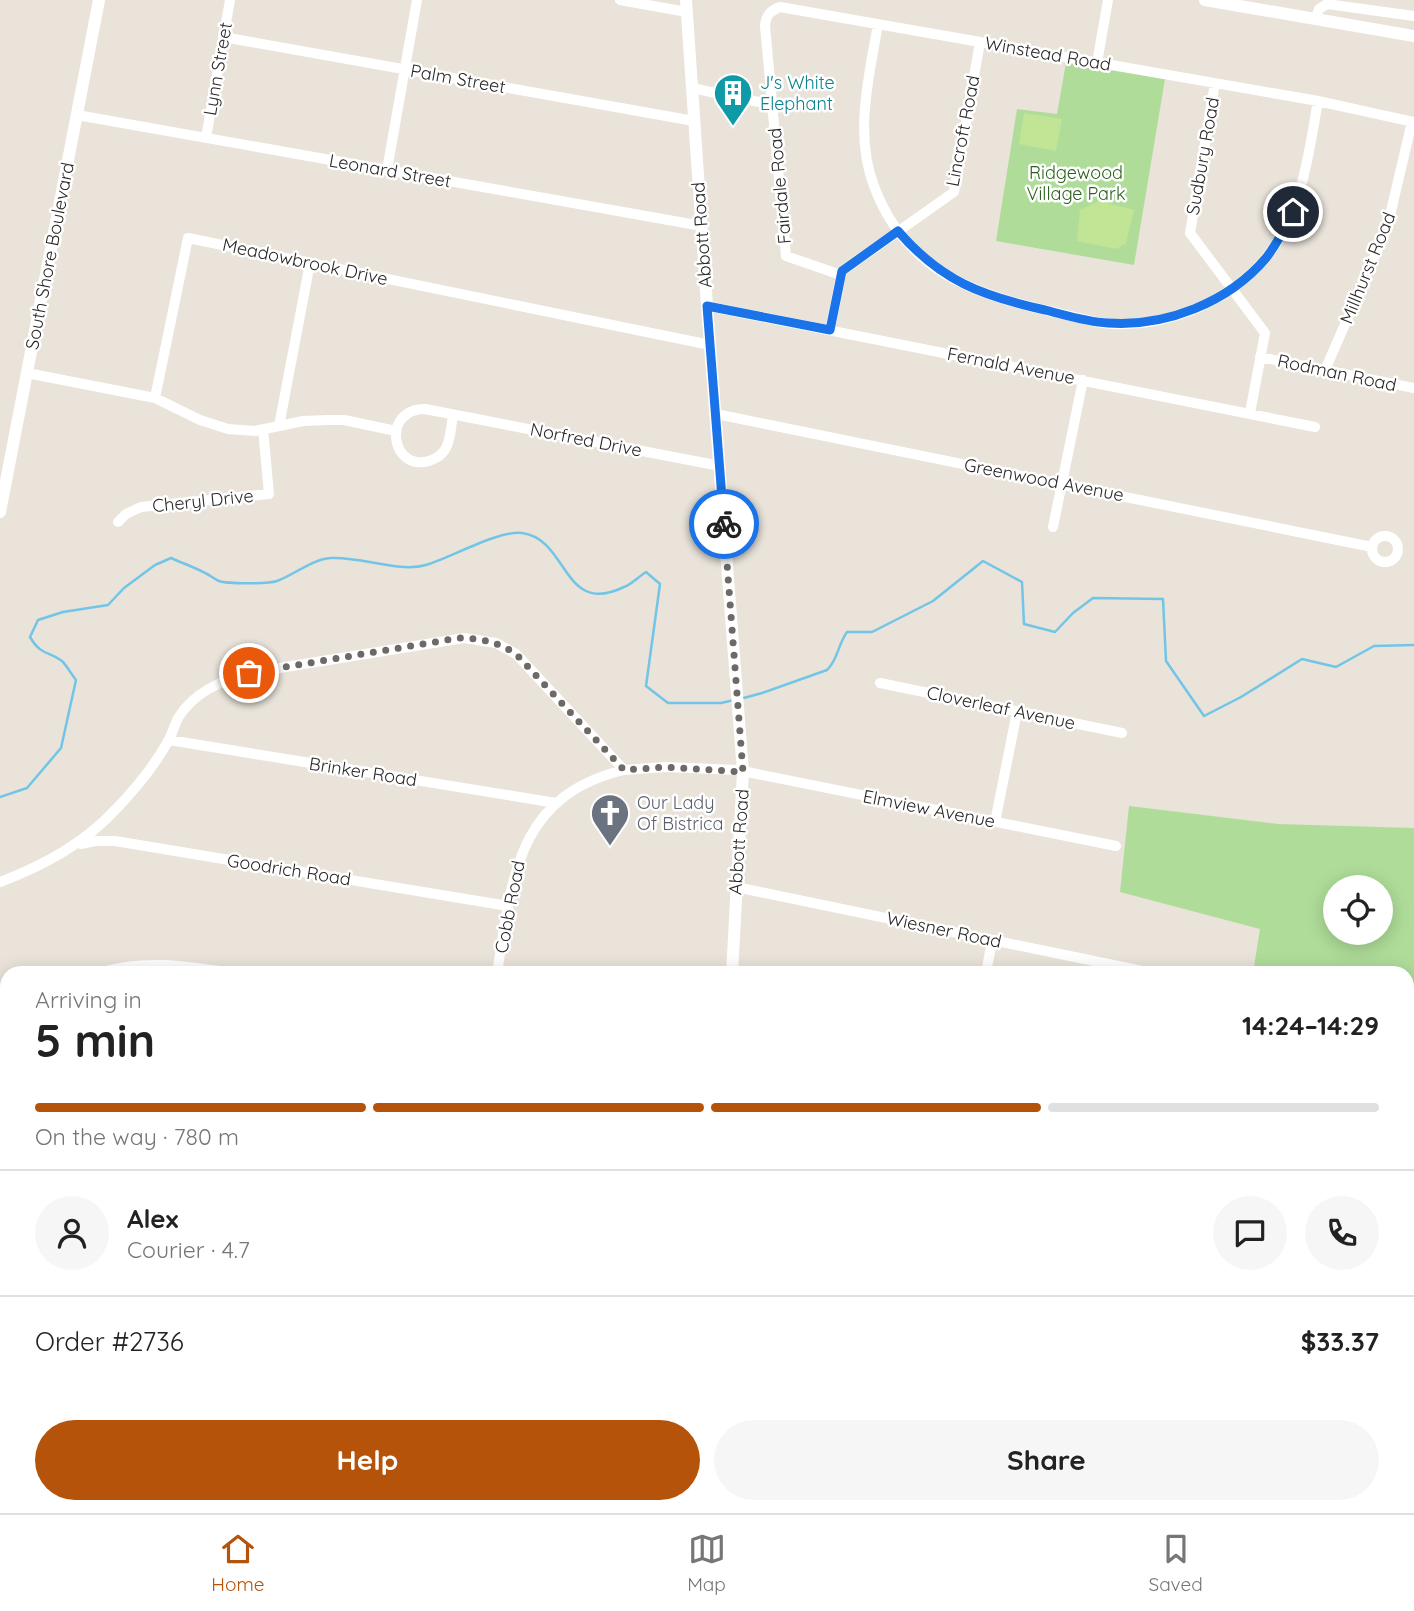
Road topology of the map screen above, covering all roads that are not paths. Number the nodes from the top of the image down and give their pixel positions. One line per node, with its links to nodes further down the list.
1 (99, 0): 20 (street, South Shore Boulevard)
2 (230, 0): 12 (street, Lynn Street)
3 (417, 0): 15 (street)
4 (620, 0): 7 (street)
5 (1108, 0): 14 (street)
6 (1205, 0): 9 (street)
7 (687, 6): 17 (street, Abbott Road)
8 (1414, 16): 9 (street)
9 (1316, 18): 11 (street)
10 (878, 24): 13 (street, Winstead Road); 19 (street, Winstead Road); 26 (street)
11 (1414, 36)
12 (223, 37): 15 (street, Palm Street); 23 (street, Lynn Street)
13 (980, 42): 14 (street, Winstead Road); 26 (street, Lincroft Road)
14 (1097, 63): 16 (street, Winstead Road)
15 (405, 69): 21 (street, Palm Street); 24 (street)
16 (1215, 83): 18 (street, Winstead Road); 29 (street, Sudbury Road)
17 (692, 88): 19 (street); 21 (street, Abbott Road)
18 (1318, 101): 22 (street, Winstead Road); 29 (street)
19 (772, 102): 28 (street, Fairdale Road)
20 (77, 115): 23 (street, Leonard Street); 35 (street, South Shore Boulevard)
21 (694, 121): 25 (street, Abbott Road)
22 (1413, 122): 34 (street, Millhurst Road)
23 (206, 138): 24 (street, Leonard Street)
24 (387, 170): 25 (street, Leonard Street)
25 (702, 226): 30 (street, Abbott Road)
26 (898, 231): 28 (street, Lincroft Road); 29 (street)
27 (310, 263): 32 (street, Meadowbrook Drive); 38 (street, Meadowbrook Drive); 42 (street)
28 (841, 275): 31 (street)
29 (1231, 288): 33 (street, Sudbury Road)
30 (707, 306): 31 (street, Fernald Avenue); 32 (street, Abbott Road)
31 (830, 330): 36 (street, Fernald Avenue)
32 (710, 345): 40 (street, Abbott Road)
33 (1260, 357): 34 (street, Rodman Road); 39 (street, Sudbury Road)
34 (1325, 370): 37 (street, Rodman Road)
35 (27, 373): 38 (street); 48 (street, South Shore Boulevard)
36 (1083, 380): 39 (street, Fernald Avenue); 47 (street)
37 (1414, 388)
38 (155, 398): 44 (street)
39 (1250, 413): 43 (street, Fernald Avenue)
40 (716, 414): 46 (street, Abbott Road); 47 (street, Greenwood Avenue)
41 (453, 415): 45 (street, Norfred Drive); 45 (street); 46 (street, Norfred Drive)
42 (279, 426): 44 (street); 45 (street)
43 (1315, 427)
44 (263, 429): 49 (street, Cheryl Drive)
45 (396, 431)
46 (720, 466): 57 (street, Abbott Road)
47 (1062, 484): 50 (street); 51 (street, Greenwood Avenue)
48 (0, 512)
49 (118, 522)
50 (1053, 527)
51 (1372, 547)
52 (880, 683): 53 (street, Cloverleaf Avenue)
53 (1017, 712): 54 (street, Cloverleaf Avenue); 59 (street)
54 (1122, 733)
55 (169, 740): 56 (street); 58 (street, Brinker Road); 61 (street)
56 (624, 770): 57 (street, Elmview Avenue); 58 (street, Cobb Road)
57 (743, 772): 59 (street, Elmview Avenue); 63 (street, Abbott Road)
58 (556, 803): 64 (street, Cobb Road)
59 (995, 822): 60 (street, Elmview Avenue)
60 (1116, 846)
61 (70, 849): 62 (street); 64 (street, Goodrich Road)
62 (0, 882)
63 (736, 887): 65 (street, Wiesner Road); 69 (street, Abbott Road)
64 (508, 906): 68 (street, Cobb Road)
65 (992, 941): 70 (street); 71 (street, Wiesner Road)
66 (141, 966): 67 (street)
67 (192, 966)
68 (498, 966)
69 (732, 966)
70 (987, 966)
71 (1117, 966)

